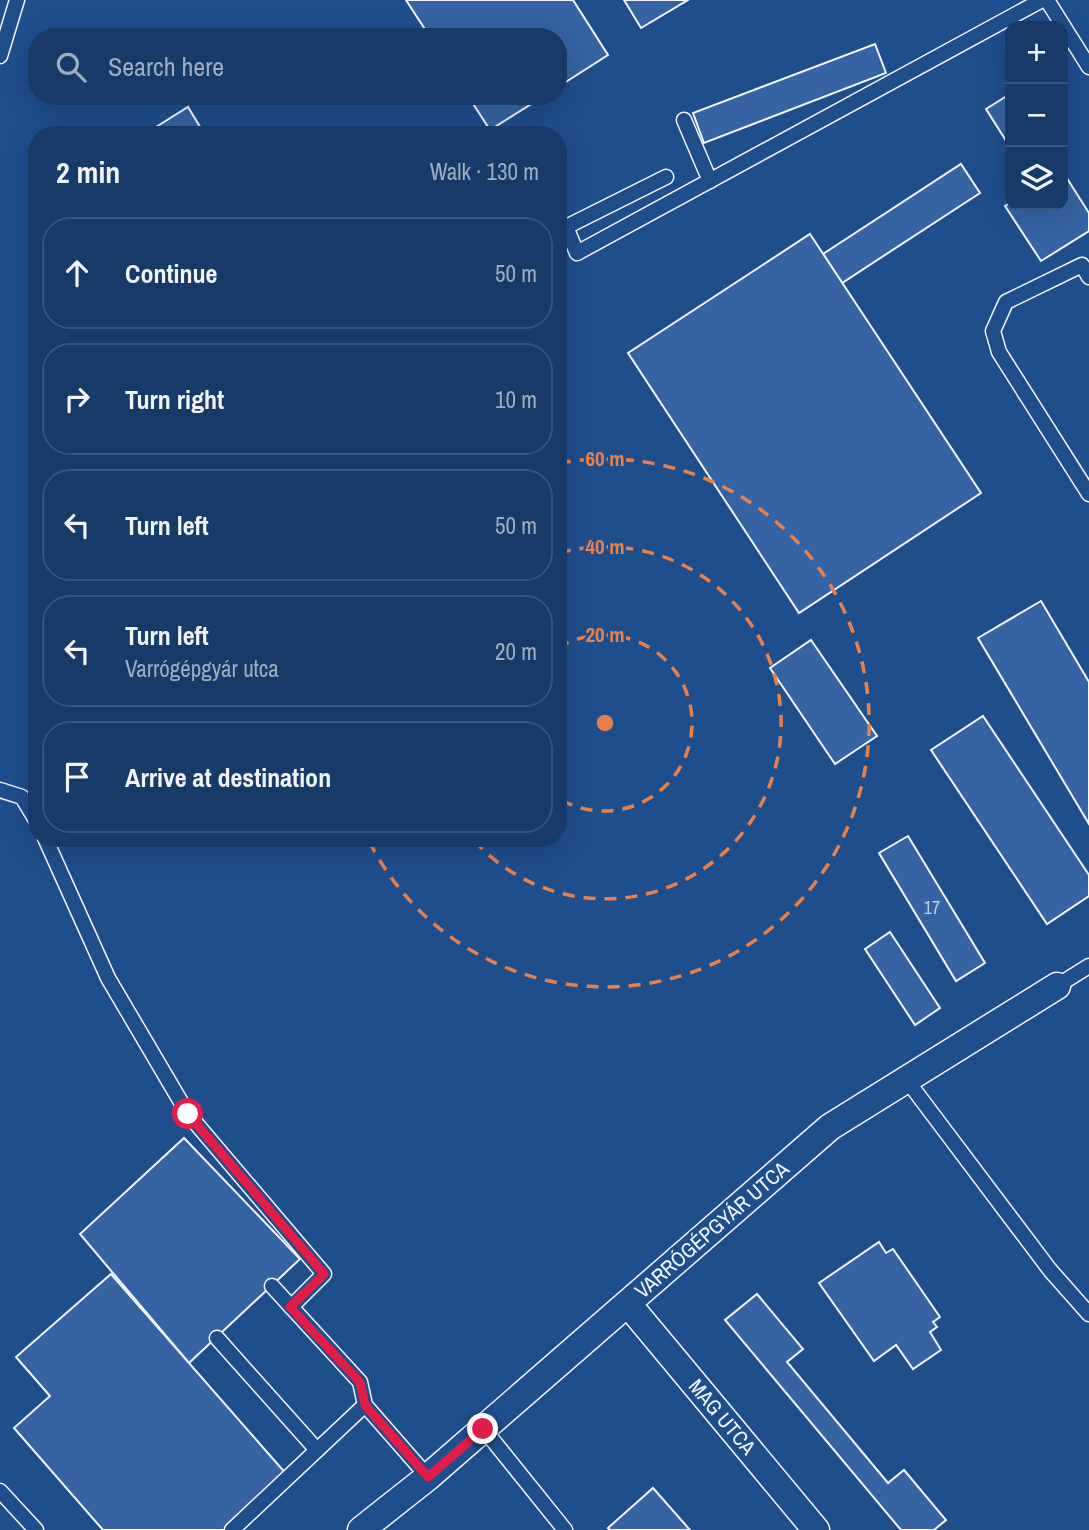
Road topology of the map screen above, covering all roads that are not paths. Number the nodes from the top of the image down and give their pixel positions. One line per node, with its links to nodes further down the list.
1 (17, 0): 3 (lane)
2 (1051, 2): 4 (lane); 7 (lane)
3 (0, 55)
4 (1089, 67)
5 (684, 120): 7 (lane)
6 (666, 177): 8 (lane)
7 (710, 181): 9 (lane)
8 (567, 226)
9 (567, 229)
10 (1089, 277): 11 (lane)
11 (1089, 494)
12 (0, 790): 13 (lane)
13 (28, 807)
14 (49, 847): 20 (lane)
15 (1089, 966): 16 (lane, VARRÓGÉPGYÁR UTCA)
16 (1057, 986): 17 (street, VARRÓGÉPGYÁR UTCA)
17 (906, 1079): 19 (street, VARRÓGÉPGYÁR UTCA); 21 (lane)
18 (272, 1286): 20 (lane)
19 (628, 1304): 24 (street, VARRÓGÉPGYÁR UTCA); 32 (street, MAG UTCA)
20 (290, 1307): 23 (lane)
21 (1089, 1314)
22 (217, 1338): 25 (lane)
23 (365, 1405): 25 (lane); 26 (lane)
24 (483, 1429): 26 (street, VARRÓGÉPGYÁR UTCA); 31 (lane)
25 (317, 1450): 29 (lane)
26 (428, 1477): 30 (street, VARRÓGÉPGYÁR UTCA)
27 (0, 1491): 28 (lane)
28 (36, 1530)
29 (232, 1530)
30 (361, 1530)
31 (565, 1530)
32 (816, 1530)

